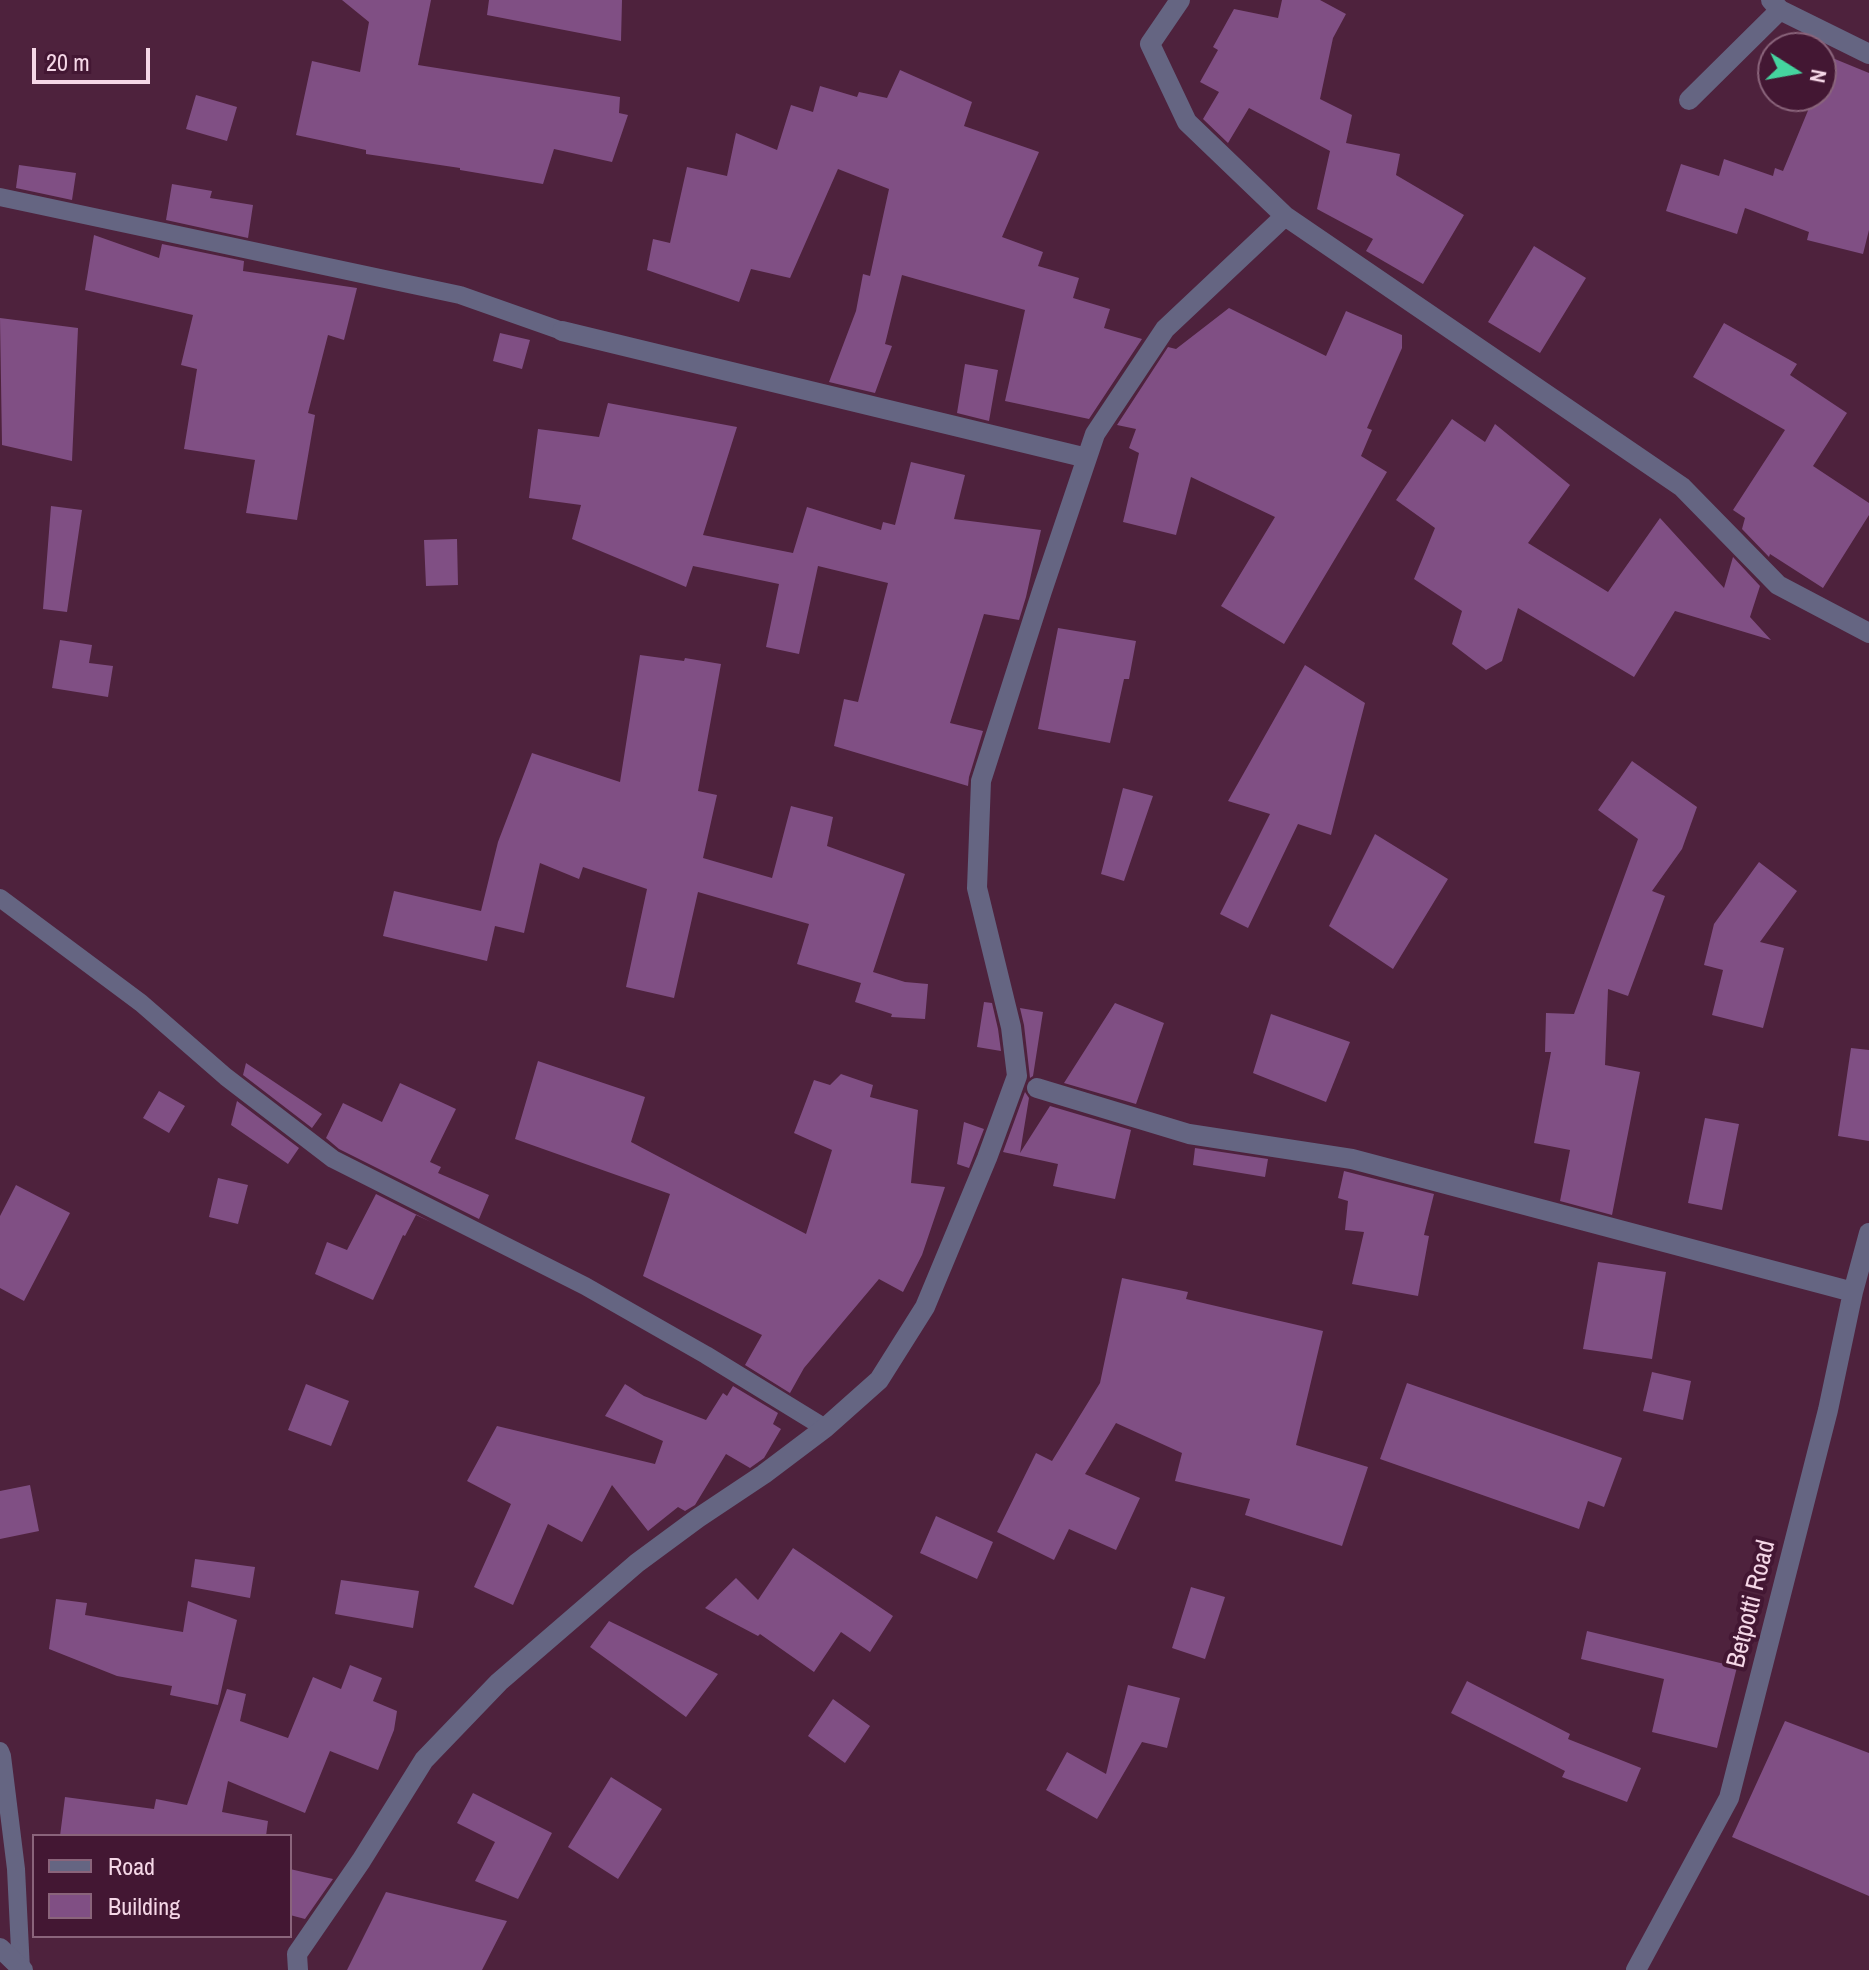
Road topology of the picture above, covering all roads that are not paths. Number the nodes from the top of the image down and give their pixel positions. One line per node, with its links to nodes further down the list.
1 (1180, 0): 6 (street)
2 (1776, 5): 3 (street); 4 (street)
3 (1869, 54)
4 (1689, 100)
5 (0, 197): 7 (lane)
6 (1285, 216): 8 (street); 9 (street)
7 (562, 331): 8 (street)
8 (1087, 458): 14 (street)
9 (1869, 633)
10 (0, 898): 14 (lane)
11 (1037, 1088): 13 (street)
12 (1869, 1233): 13 (street, Betpotti Road)
13 (1853, 1292): 19 (street, Betpotti Road)
14 (825, 1428): 18 (street)
15 (0, 1751): 17 (lane)
16 (0, 1948): 17 (street)
17 (22, 1970)
18 (298, 1970)
19 (1636, 1970)

